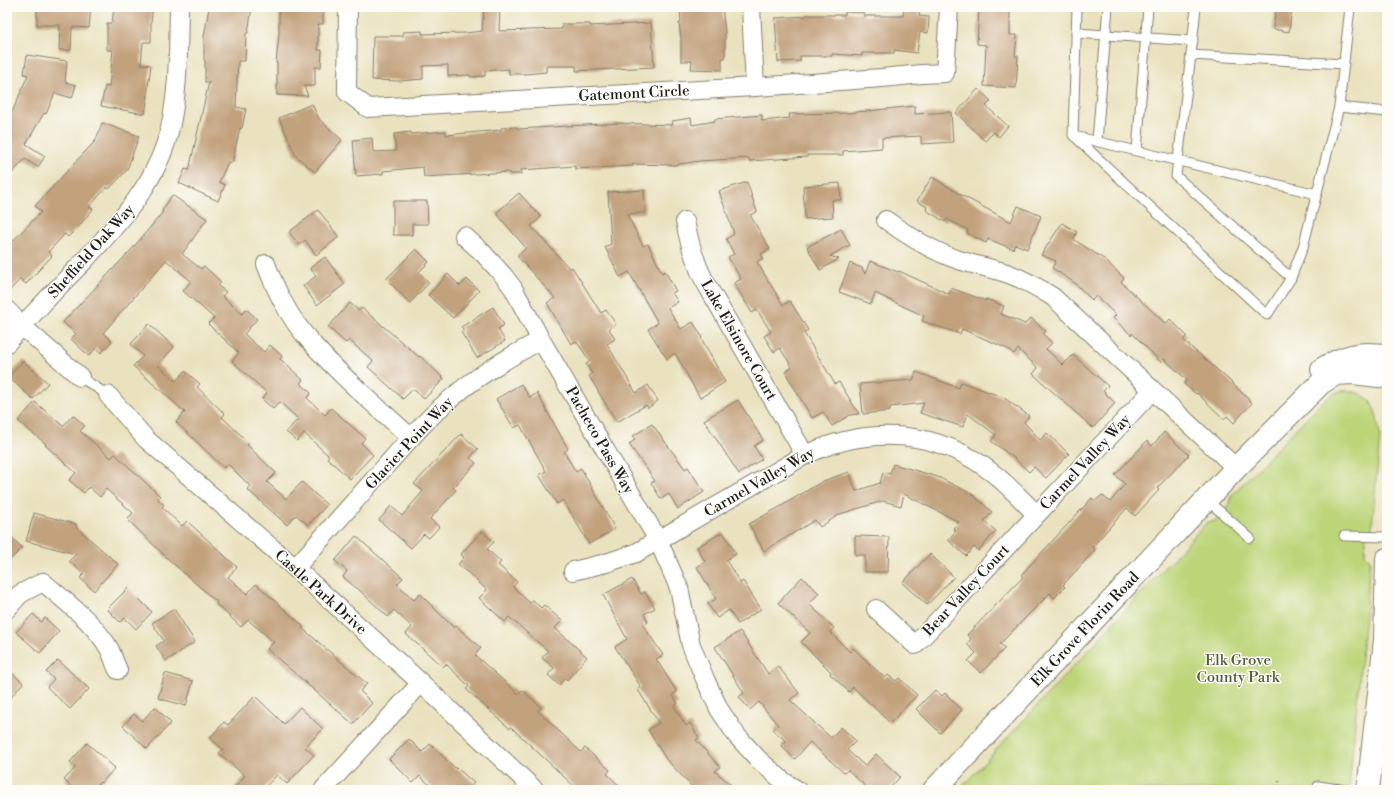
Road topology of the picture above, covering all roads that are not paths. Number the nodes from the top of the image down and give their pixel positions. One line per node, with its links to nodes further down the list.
1 (180, 7): 30 (street, Sheffield Oak Way)
2 (348, 7): 16 (street, Gatemont Circle)
3 (751, 7): 16 (street)
4 (949, 7): 16 (street, Gatemont Circle)
5 (1077, 7): 10 (lane)
6 (1108, 7): 11 (lane)
7 (1148, 7): 12 (lane)
8 (1196, 7): 13 (lane)
9 (1350, 7): 15 (lane)
10 (1076, 33): 11 (lane); 19 (lane)
11 (1106, 35): 12 (lane); 20 (lane)
12 (1146, 38): 13 (lane); 21 (lane)
13 (1193, 41): 14 (lane)
14 (1191, 55): 15 (lane); 22 (lane)
15 (1344, 64): 17 (lane)
16 (755, 87)
17 (1339, 107): 18 (lane); 23 (lane)
18 (1387, 112)
19 (1073, 135): 20 (lane); 28 (lane)
20 (1097, 141): 21 (lane)
21 (1137, 151): 22 (lane)
22 (1178, 161): 23 (lane); 28 (lane)
23 (1317, 194): 28 (lane)
24 (886, 220): 36 (street)
25 (685, 221): 39 (street, Lake Elsinore Court)
26 (464, 236): 31 (street, Pacheco Pass Way)
27 (266, 264): 38 (street)
28 (1292, 278)
29 (7, 310): 30 (street)
30 (22, 326): 32 (street, Sheffield Oak Way); 34 (street)
31 (541, 340): 38 (street, Glacier Point Way); 46 (street, Pacheco Pass Way)
32 (7, 343)
33 (1387, 355): 40 (main road, Elk Grove Florin Road)
34 (80, 377): 37 (lane)
35 (1387, 377): 40 (main road, Elk Grove Florin Road)
36 (1152, 391): 40 (street); 42 (street, Carmel Valley Way)
37 (108, 395): 48 (street, Castle Park Drive)
38 (411, 438): 48 (street, Glacier Point Way)
39 (805, 455): 42 (street, Carmel Valley Way); 46 (street, Carmel Valley Way)
40 (1236, 468): 41 (main road, Elk Grove Florin Road)
41 (1207, 500): 45 (lane); 58 (main road, Elk Grove Florin Road)
42 (1036, 514): 51 (street, Bear Valley Court)
43 (1344, 536): 44 (lane)
44 (1387, 537)
45 (1250, 538)
46 (658, 540): 49 (street, Carmel Valley Way); 57 (street, Pacheco Pass Way)
47 (1387, 559): 60 (main road)
48 (295, 568): 53 (street, Castle Park Drive)
49 (573, 571)
50 (7, 609): 52 (street)
51 (876, 609)
52 (118, 670)
53 (421, 682): 55 (street); 56 (street, Castle Park Drive)
54 (1318, 786): 59 (lane)
55 (323, 790)
56 (535, 790)
57 (797, 790)
58 (934, 790)
59 (1347, 790)
60 (1368, 790)

